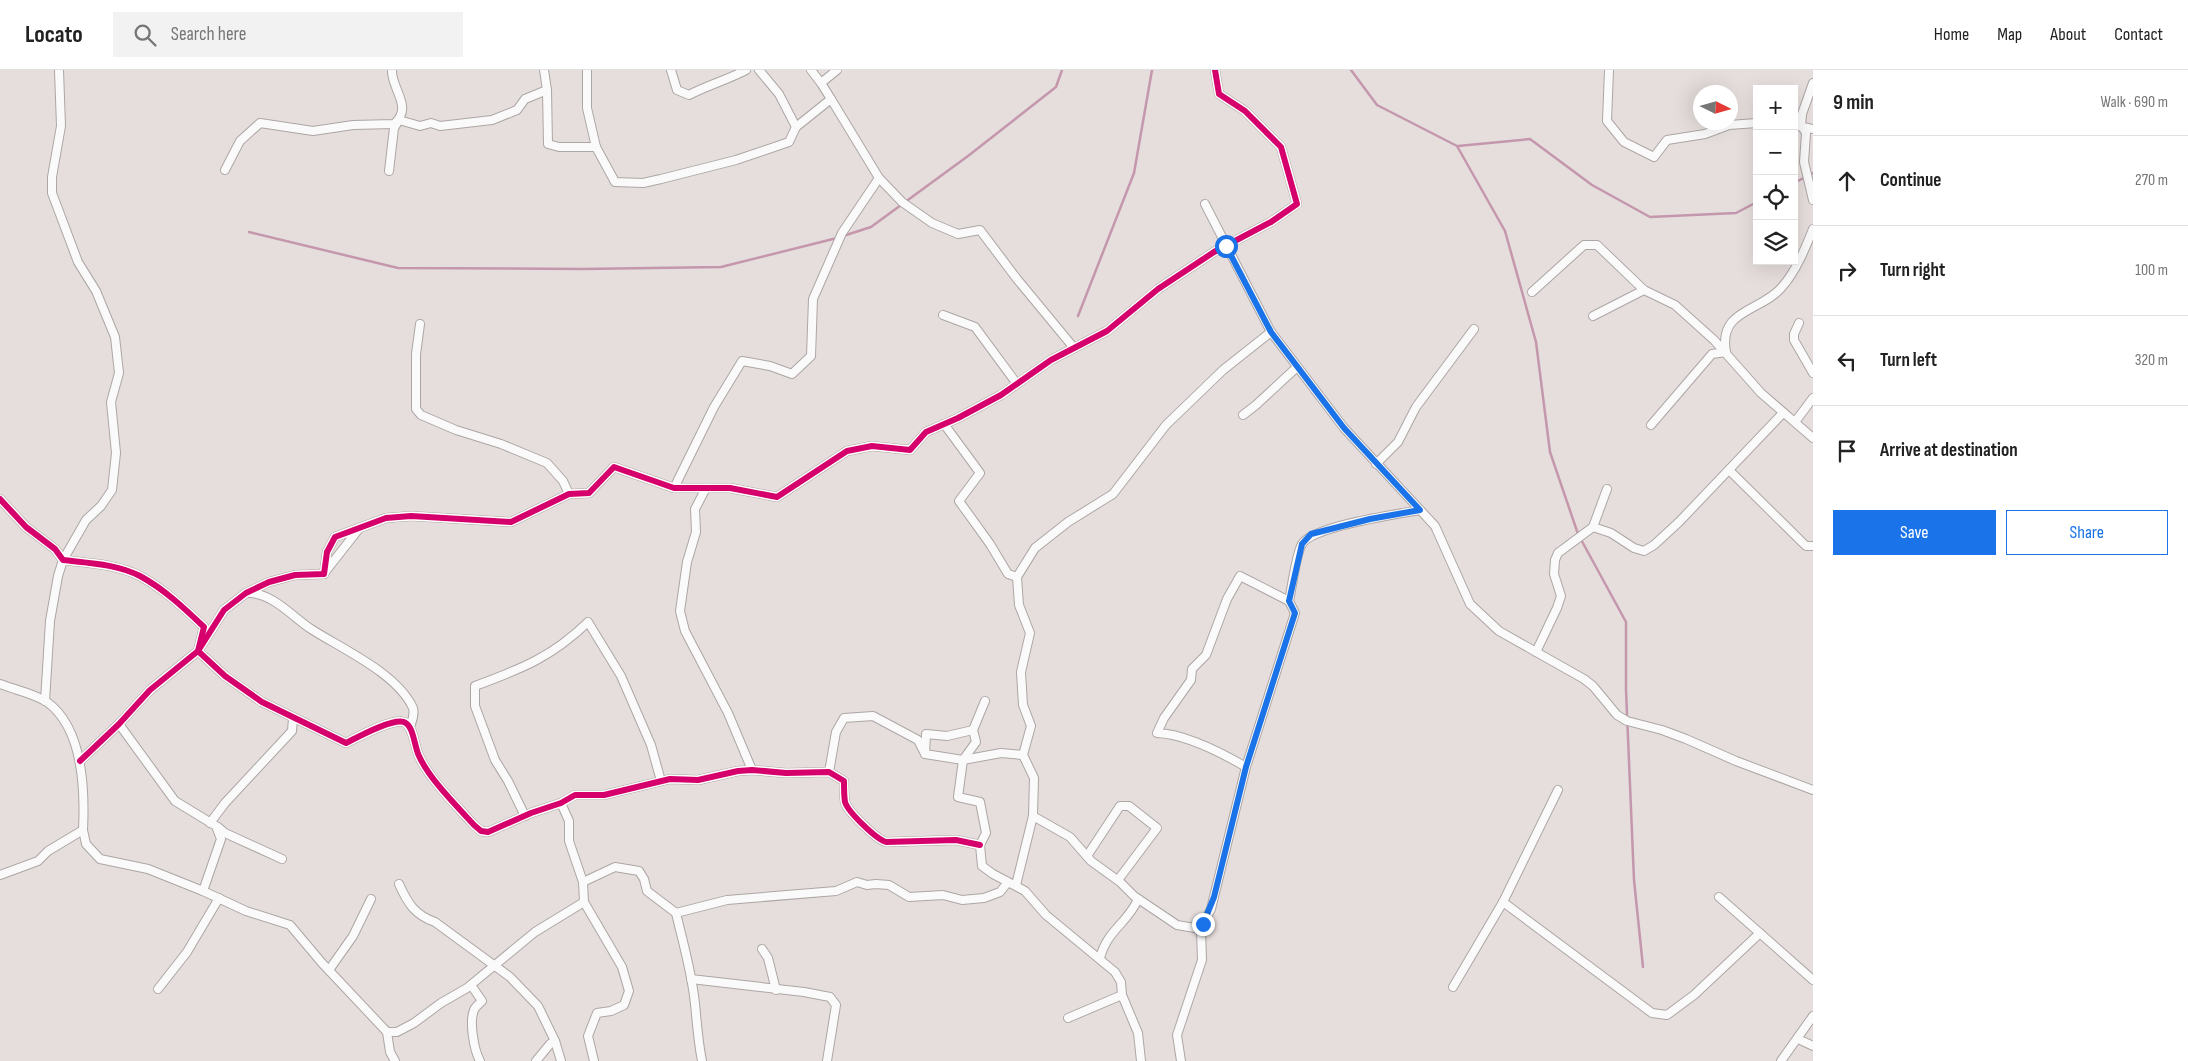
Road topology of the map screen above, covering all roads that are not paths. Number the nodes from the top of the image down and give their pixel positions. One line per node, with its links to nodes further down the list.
1 (59, 70): 60 (street)
2 (392, 70): 16 (street)
3 (544, 70): 14 (street)
4 (587, 70): 21 (street)
5 (671, 70): 6 (street)
6 (746, 70)
7 (759, 70): 19 (street)
8 (811, 70): 12 (street)
9 (836, 70): 12 (street)
10 (1215, 70): 28 (street)
11 (1609, 70): 17 (street)
12 (821, 82): 15 (street)
13 (1813, 83): 18 (street)
14 (547, 90): 16 (street); 21 (street)
15 (831, 99): 19 (street); 24 (street)
16 (400, 120): 22 (street); 23 (street)
17 (1753, 123)
18 (1798, 125): 20 (street); 25 (street)
19 (796, 127): 21 (street)
20 (1813, 129)
21 (596, 147)
22 (225, 170)
23 (389, 170)
24 (879, 178): 37 (street); 51 (street)
25 (1813, 200)
26 (1205, 204): 28 (street)
27 (1813, 229): 38 (street)
28 (1226, 246): 36 (street); 37 (street)
29 (1644, 290): 30 (street); 32 (street); 38 (street)
30 (1532, 292)
31 (943, 315): 41 (street)
32 (1593, 316)
33 (1799, 323): 40 (street)
34 (420, 324): 54 (street)
35 (1474, 329): 49 (street)
36 (1271, 332): 39 (street); 62 (street)
37 (1074, 348): 41 (street)
38 (1726, 352): 43 (street); 47 (street)
39 (1297, 367): 44 (street); 49 (street)
40 (1813, 373)
41 (1017, 384): 46 (street)
42 (1813, 398): 45 (street)
43 (1783, 413): 45 (street); 50 (street)
44 (1243, 415)
45 (1795, 422): 48 (street)
46 (944, 424): 52 (street); 62 (street)
47 (1651, 426)
48 (1813, 438)
49 (1376, 464): 56 (street)
50 (1728, 470): 57 (street); 59 (street)
51 (674, 488): 52 (street); 54 (street)
52 (706, 488): 79 (street)
53 (1608, 489): 57 (street)
54 (569, 494): 58 (street)
55 (0, 499): 60 (street)
56 (1420, 510): 64 (street); 66 (street)
57 (1593, 527): 66 (street)
58 (358, 530): 61 (street); 61 (street)
59 (1813, 546)
60 (64, 560): 65 (street); 68 (street)
61 (324, 574): 63 (street)
62 (1017, 577): 75 (street)
63 (246, 593): 65 (street); 72 (street)
64 (1289, 601): 78 (street); 78 (street)
65 (198, 651): 70 (street); 71 (street)
66 (1536, 652): 83 (street)
67 (0, 684): 68 (street)
68 (45, 701): 77 (street)
69 (986, 701): 73 (street)
70 (293, 718): 72 (street); 87 (street)
71 (119, 724): 77 (street); 87 (street)
72 (410, 727): 85 (street)
73 (973, 730): 74 (street); 76 (street)
74 (925, 754): 76 (street); 80 (street)
75 (1023, 755): 76 (street); 86 (street)
76 (963, 760): 89 (street)
77 (80, 761): 88 (street)
78 (1246, 767): 106 (street)
79 (752, 770): 80 (street); 81 (street)
80 (829, 772): 89 (street)
81 (662, 781): 84 (street); 85 (street)
82 (1558, 790): 104 (street)
83 (1813, 790)
84 (561, 803): 85 (street); 94 (street)
85 (524, 816)
86 (1033, 816): 90 (street); 97 (street)
87 (213, 824): 91 (street); 98 (street)
88 (83, 830): 92 (street); 98 (street)
89 (980, 844): 95 (street)
90 (1087, 856): 93 (street); 93 (street)
91 (282, 859)
92 (0, 875)
93 (1118, 880): 102 (street)
94 (583, 882): 103 (street); 105 (street)
95 (1008, 882): 97 (street); 105 (street)
96 (399, 884): 110 (street)
97 (1016, 885): 109 (street)
98 (203, 891): 100 (street)
99 (1719, 897): 107 (street)
100 (219, 898): 111 (street); 115 (street)
101 (371, 899): 111 (street)
102 (1138, 899): 106 (street); 109 (street)
103 (584, 902): 110 (street); 129 (street)
104 (1503, 902): 107 (street); 116 (street)
105 (676, 913): 112 (street)
106 (1201, 929): 133 (street)
107 (1760, 933): 113 (street)
108 (762, 949): 117 (street)
109 (1100, 958): 118 (street)
110 (494, 966): 114 (street); 123 (street)
111 (329, 970): 121 (street)
112 (691, 979): 117 (street); 130 (street)
113 (1813, 980)
114 (471, 985): 121 (street); 126 (street)
115 (158, 988)
116 (1453, 988)
117 (776, 990): 131 (street)
118 (1122, 995): 120 (street); 132 (street)
119 (1813, 1016): 122 (street)
120 (1068, 1018)
121 (387, 1032): 125 (street)
122 (1798, 1039): 124 (street); 134 (street)
123 (556, 1041): 127 (street); 128 (street)
124 (1813, 1046)
125 (395, 1061)
126 (480, 1061)
127 (536, 1061)
128 (561, 1061)
129 (594, 1061)
130 (702, 1061)
131 (826, 1061)
132 (1141, 1061)
133 (1182, 1061)
134 (1781, 1061)

